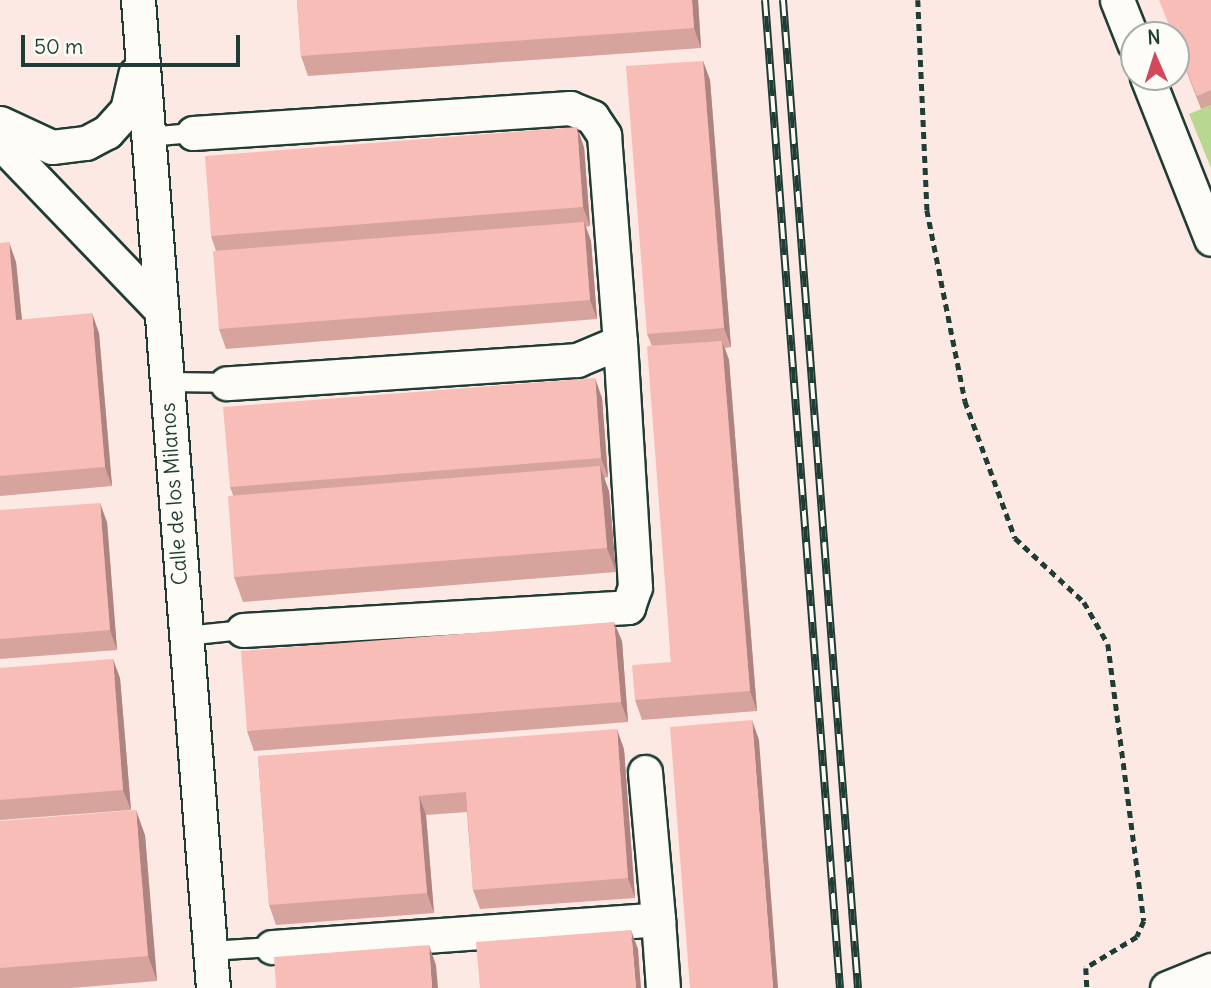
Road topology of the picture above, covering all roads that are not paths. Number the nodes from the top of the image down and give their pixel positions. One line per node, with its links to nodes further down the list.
1 (138, 0): 4 (street, Calle de los Milanos)
2 (1117, 0): 3 (street)
3 (1125, 21)
4 (141, 47): 6 (street); 8 (street, Calle de los Milanos)
5 (1153, 91): 10 (street)
6 (0, 123)
7 (193, 133): 8 (lane); 12 (street)
8 (148, 137): 11 (street, Calle de los Milanos)
9 (0, 142): 11 (street)
10 (1211, 239)
11 (159, 307): 13 (street, Calle de los Milanos)
12 (620, 342): 14 (street); 15 (street)
13 (165, 382): 14 (lane); 16 (street, Calle de los Milanos)
14 (227, 383)
15 (243, 630): 16 (lane)
16 (185, 636): 20 (street, Calle de los Milanos)
17 (645, 772): 18 (street)
18 (658, 919): 19 (street); 23 (street)
19 (272, 947): 20 (lane)
20 (210, 951): 22 (street, Calle de los Milanos)
21 (1211, 971): 24 (street)
22 (213, 988)
23 (663, 988)
24 (1167, 988)

